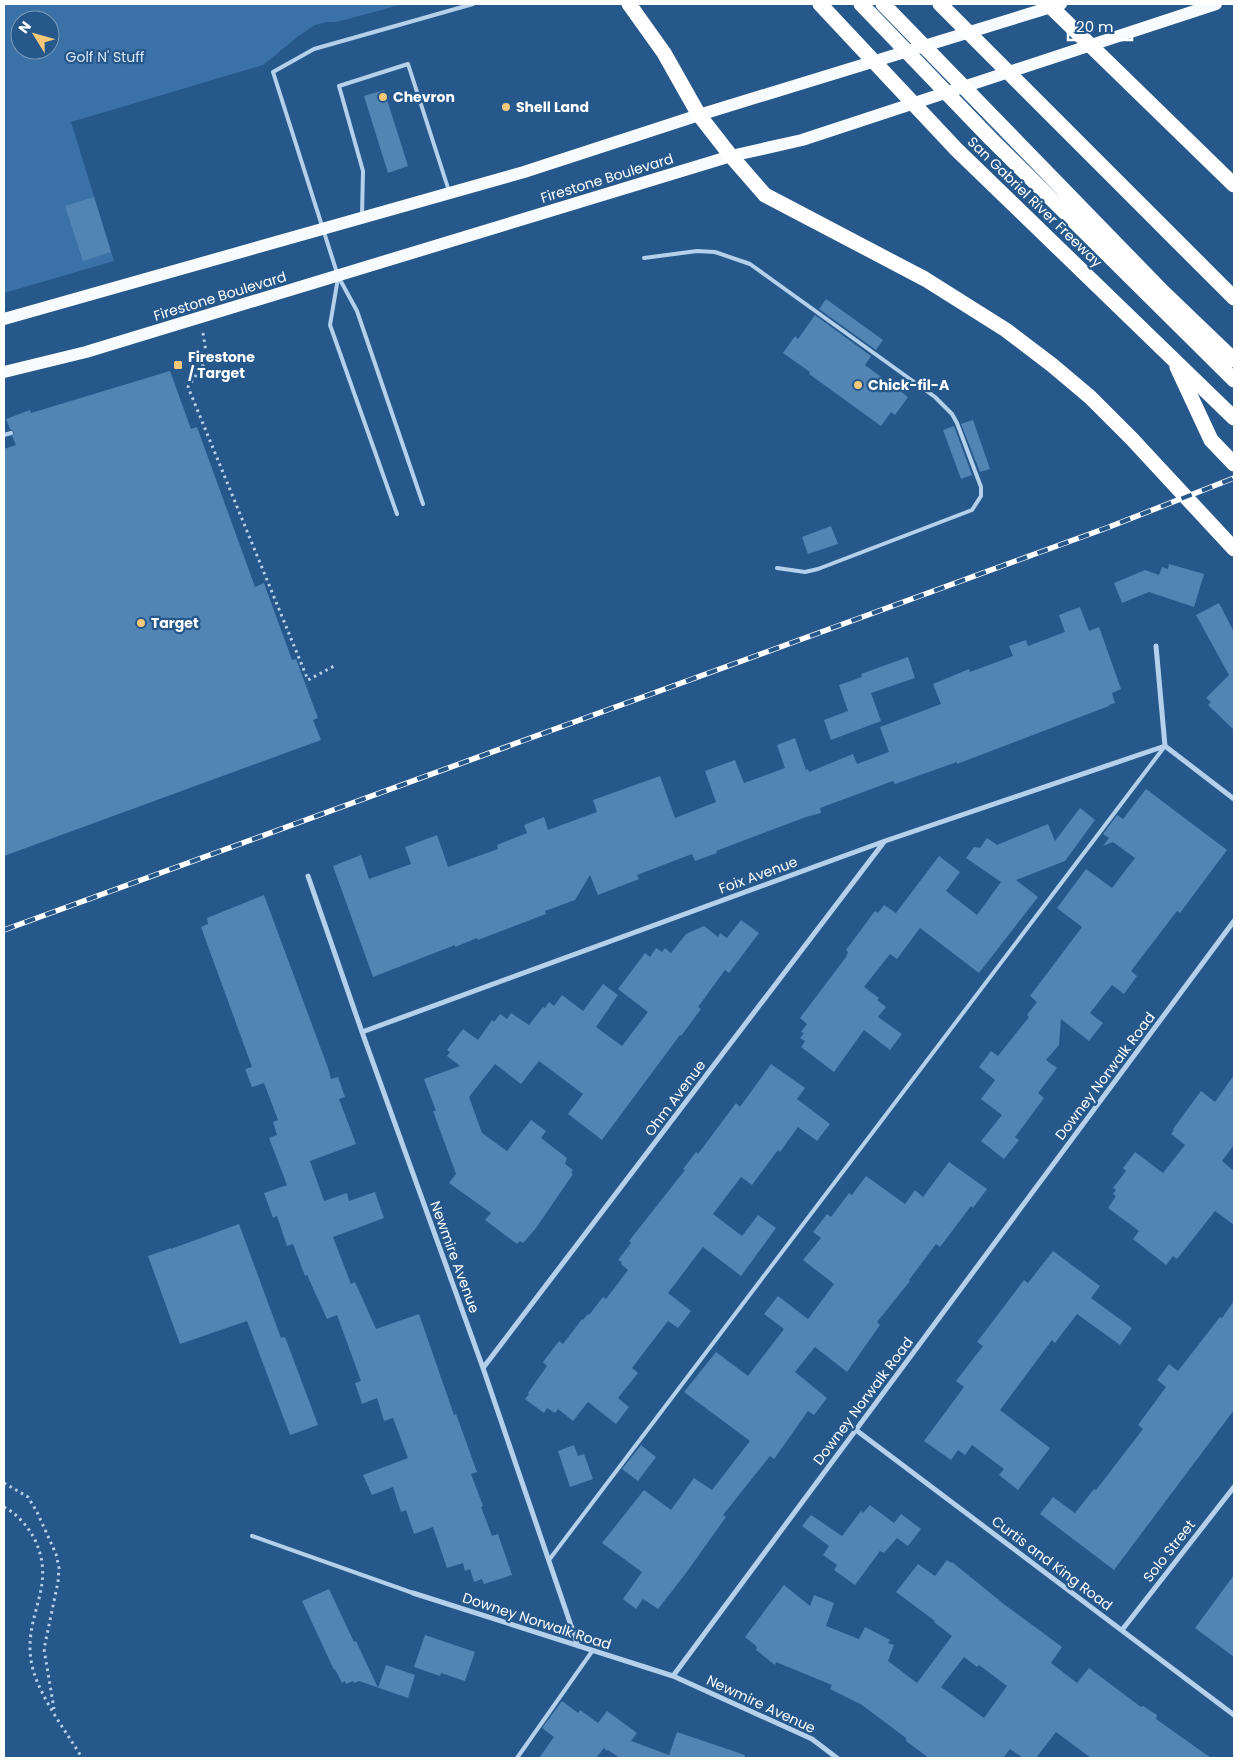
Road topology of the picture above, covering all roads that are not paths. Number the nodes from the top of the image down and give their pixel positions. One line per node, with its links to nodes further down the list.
1 (473, 4): 15 (lane)
2 (629, 4): 10 (highway)
3 (883, 4): 21 (highway)
4 (940, 4): 18 (highway)
5 (1048, 4): 12 (highway)
6 (1061, 4): 10 (main road)
7 (1216, 4): 11 (main road, Firestone Boulevard)
8 (863, 5): 23 (highway)
9 (825, 9): 20 (highway, San Gabriel River Freeway)
10 (699, 115): 11 (highway); 13 (main road)
11 (731, 156): 17 (main road, Firestone Boulevard); 30 (highway)
12 (1234, 185)
13 (449, 193): 14 (main road); 14 (lane)
14 (362, 217): 15 (main road)
15 (323, 227): 17 (lane); 19 (main road)
16 (644, 258): 31 (lane)
17 (338, 276): 22 (main road, Firestone Boulevard); 28 (lane); 29 (lane)
18 (1234, 298)
19 (4, 319)
20 (1173, 358): 24 (highway, San Gabriel River Freeway); 27 (highway)
21 (1234, 360)
22 (4, 372)
23 (1234, 380)
24 (1233, 417)
25 (11, 433): 26 (lane)
26 (4, 435)
27 (1234, 464)
28 (423, 504)
29 (397, 514)
30 (1234, 549)
31 (777, 568)
32 (1156, 646): 33 (street)
33 (1165, 746): 34 (street); 35 (street, Foix Avenue); 43 (lane)
34 (1234, 799)
35 (885, 840): 38 (street, Foix Avenue); 39 (street, Ohm Avenue)
36 (308, 876): 38 (street, Newmire Avenue)
37 (1234, 921): 40 (street, Downey Norwalk Road)
38 (362, 1032): 39 (street, Newmire Avenue)
39 (483, 1368): 43 (street, Newmire Avenue)
40 (856, 1430): 45 (street, Curtis and King Road); 48 (street, Downey Norwalk Road)
41 (1234, 1489): 45 (street, Solo Street)
42 (252, 1536): 44 (lane)
43 (549, 1560): 46 (street, Newmire Avenue)
44 (413, 1593): 46 (street, Downey Norwalk Road)
45 (1122, 1630): 49 (street, Curtis and King Road)
46 (578, 1646): 47 (street, Downey Norwalk Road)
47 (593, 1650): 48 (street, Downey Norwalk Road); 50 (lane)
48 (673, 1676): 51 (street, Newmire Avenue)
49 (1234, 1715)
50 (517, 1758)
51 (837, 1758)

